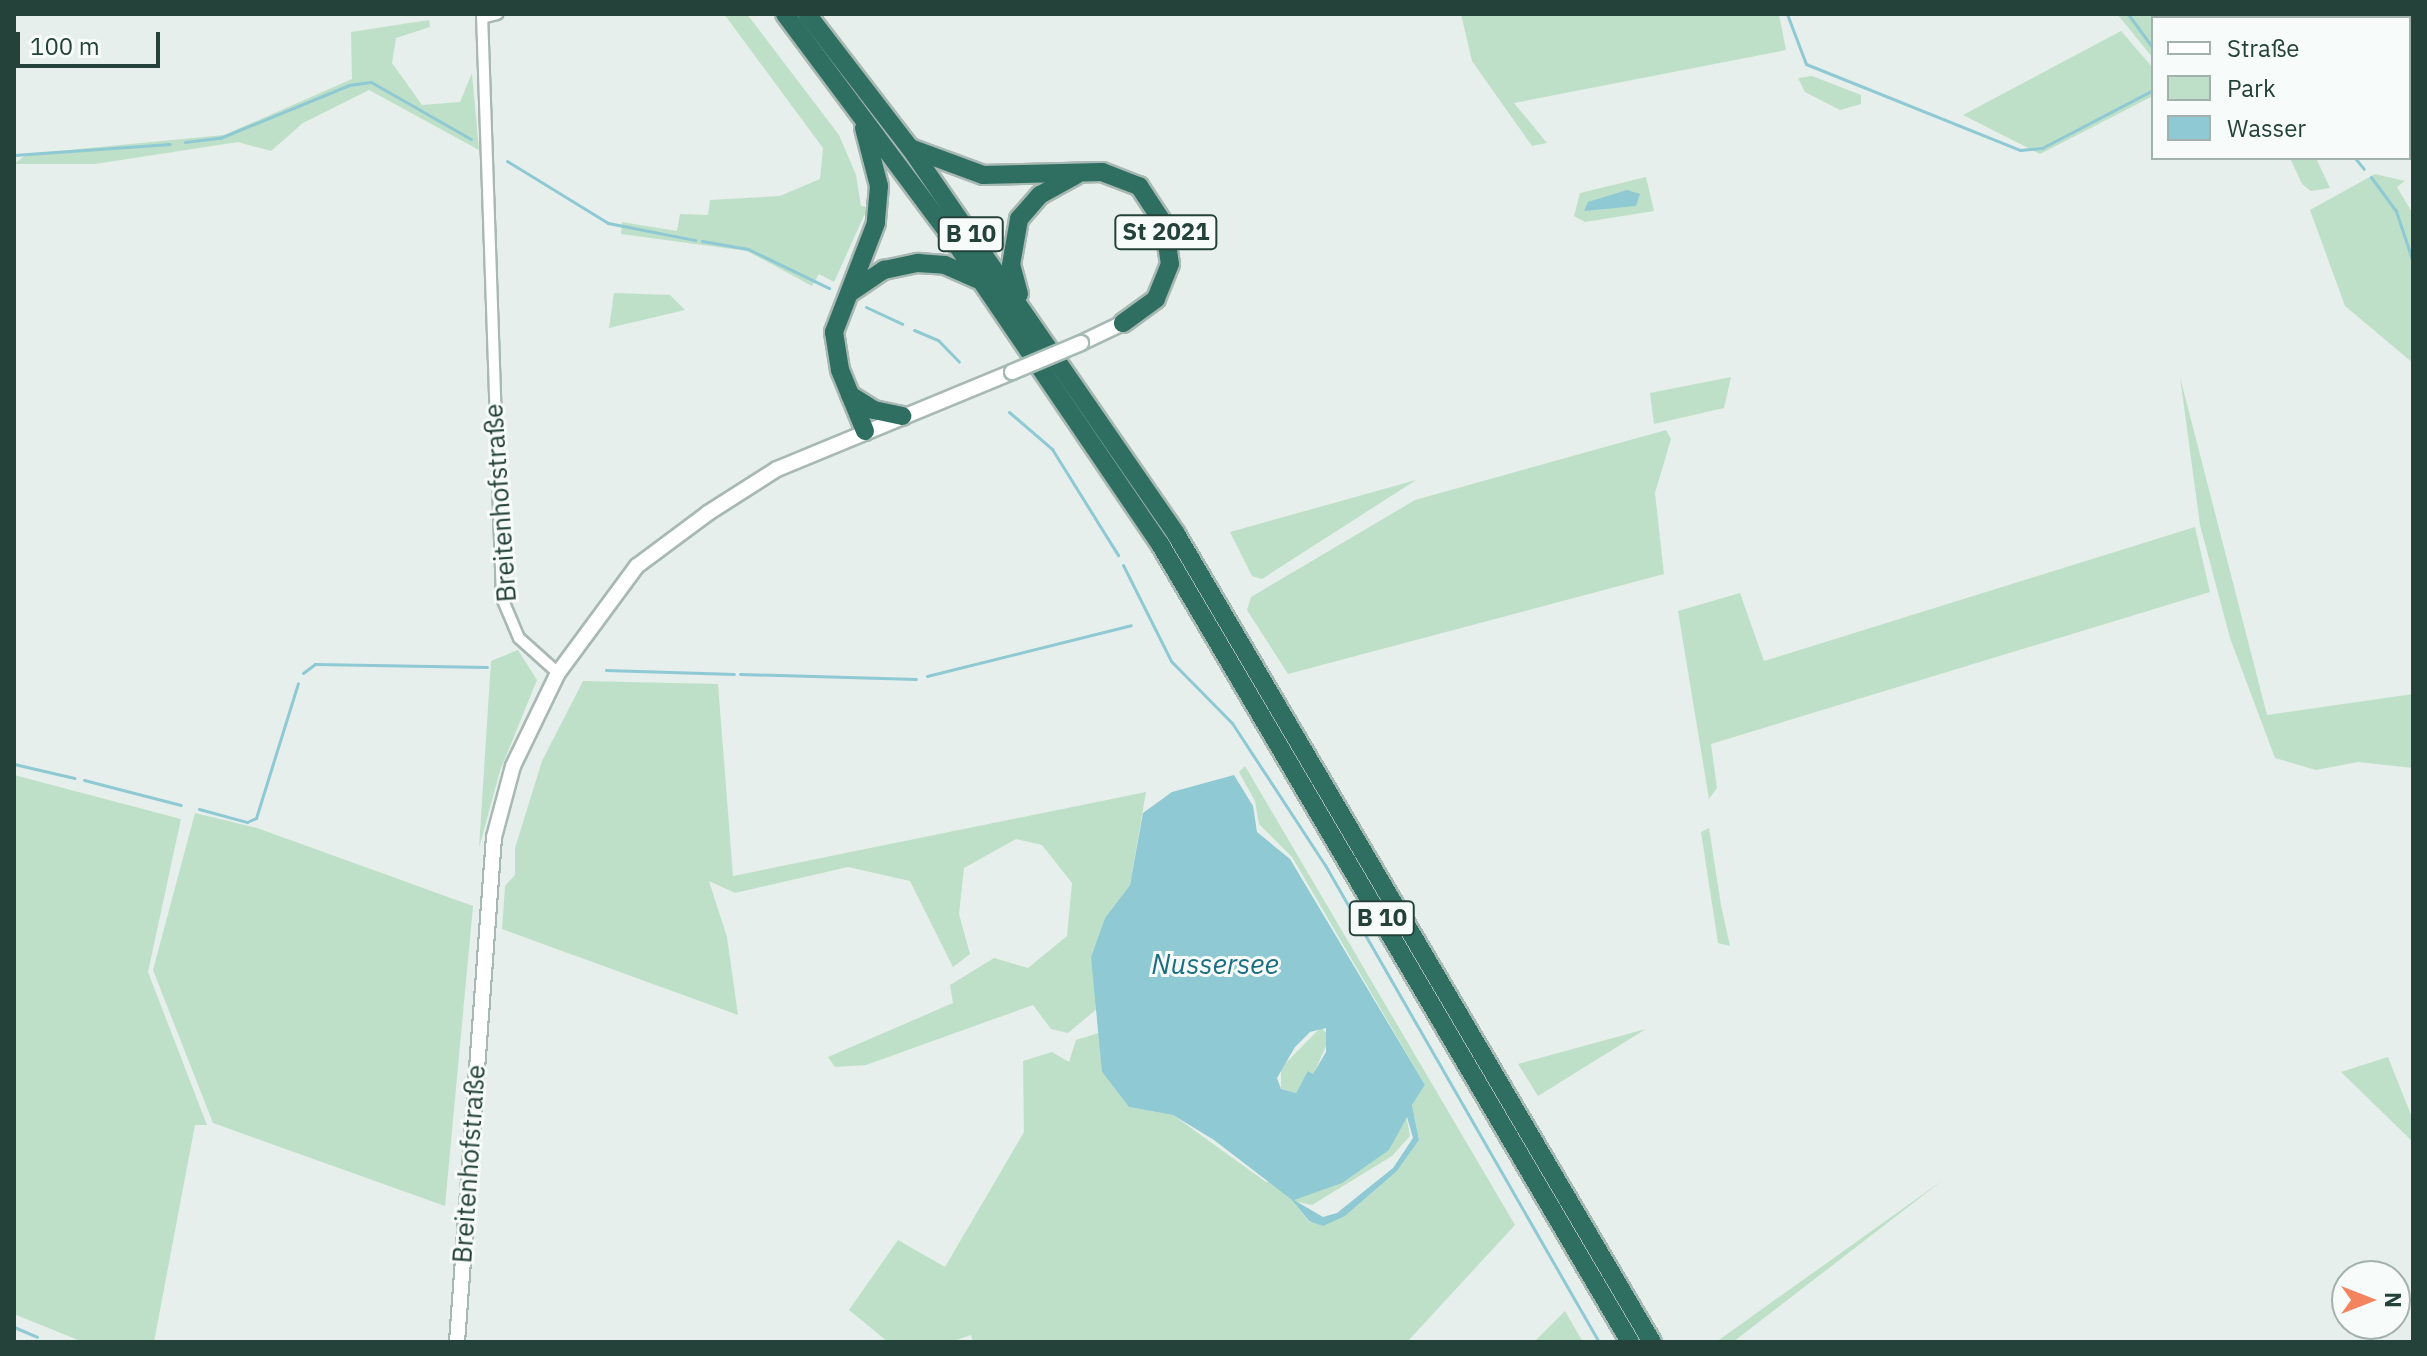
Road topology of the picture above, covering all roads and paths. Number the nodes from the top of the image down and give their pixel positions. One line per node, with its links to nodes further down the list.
1 (497, 14): 4 (street)
2 (785, 14): 5 (highway, B 10)
3 (807, 14): 6 (highway, B 10)
4 (482, 16): 15 (street, Breitenhofstraße)
5 (858, 110): 8 (highway, B 10); 9 (highway)
6 (910, 148): 7 (highway); 10 (highway, B 10)
7 (1086, 171): 10 (highway); 11 (highway, St 2021)
8 (983, 284): 9 (highway); 17 (highway, B 10)
9 (844, 300): 12 (highway)
10 (1031, 321): 18 (highway, B 10)
11 (1123, 323): 13 (main road, St 2021, bridge)
12 (850, 395): 13 (highway); 14 (highway)
13 (902, 416): 14 (main road, St 2021)
14 (865, 431): 15 (main road, St 2021)
15 (558, 673): 16 (main road, Breitenhofstraße / St 2021)
16 (457, 1342)
17 (1630, 1342)
18 (1652, 1342)

